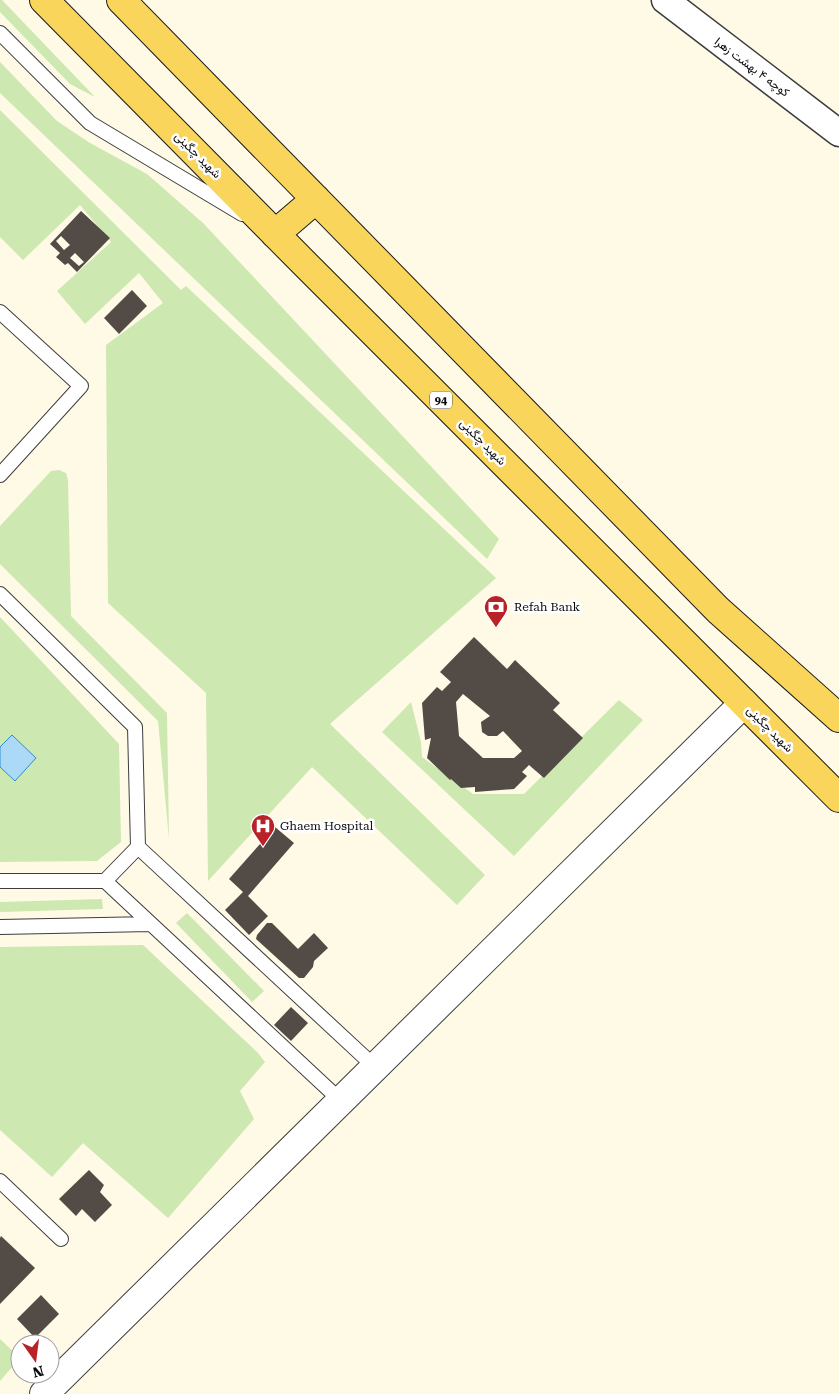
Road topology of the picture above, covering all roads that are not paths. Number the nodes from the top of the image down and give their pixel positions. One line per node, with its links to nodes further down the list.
1 (44, 0): 7 (main road, شهید چگینی / 94)
2 (120, 0): 6 (main road)
3 (665, 0): 5 (street, کوچه ۴ بهشت زهرا)
4 (0, 33): 7 (lane)
5 (839, 134)
6 (316, 199): 7 (main road); 12 (main road)
7 (275, 234): 11 (main road, شهید چگینی / 94)
8 (0, 312): 9 (lane)
9 (0, 475)
10 (0, 594): 14 (lane)
11 (744, 703): 13 (main road, شهید چگینی / 94); 19 (street)
12 (839, 718)
13 (839, 798)
14 (138, 847): 16 (lane); 19 (lane)
15 (0, 881): 16 (lane)
16 (105, 881): 17 (lane)
17 (151, 924): 18 (lane); 20 (lane)
18 (0, 927)
19 (375, 1068): 20 (street)
20 (341, 1101): 23 (street)
21 (0, 1181): 22 (lane)
22 (60, 1239)
23 (44, 1394)

